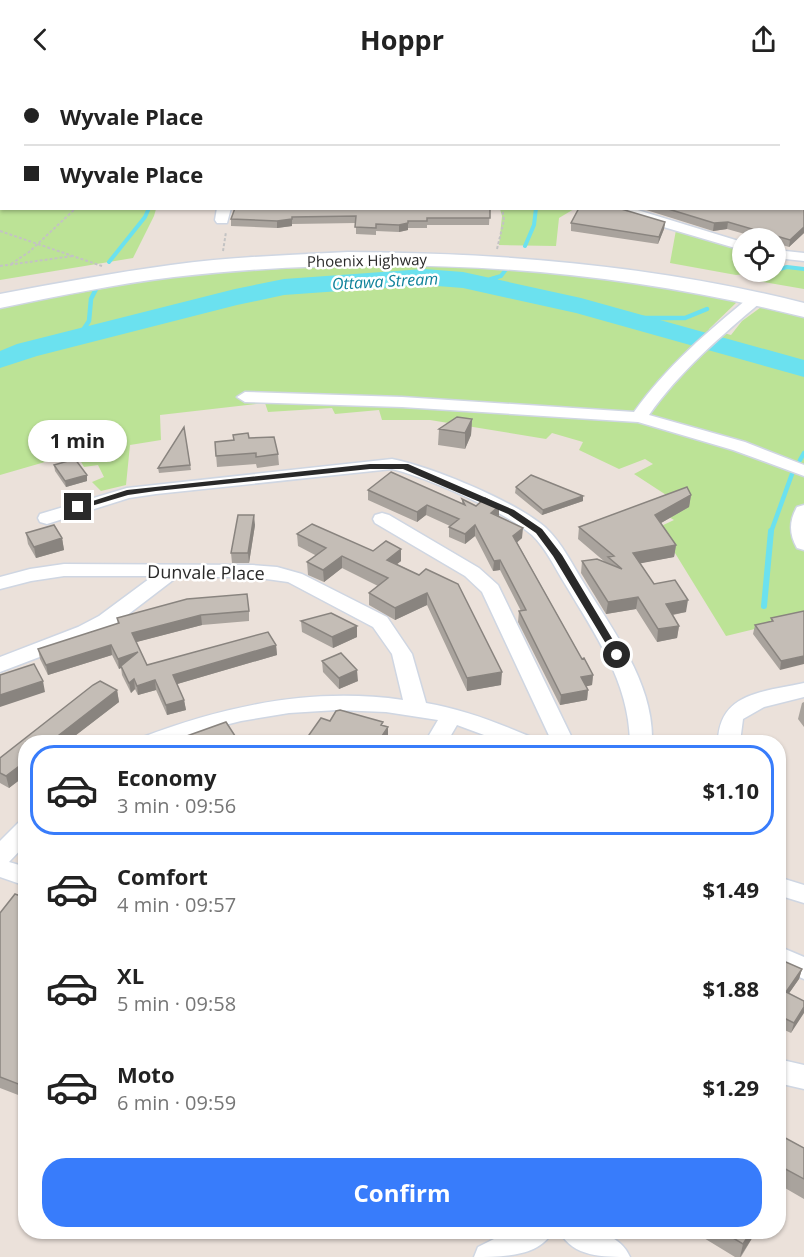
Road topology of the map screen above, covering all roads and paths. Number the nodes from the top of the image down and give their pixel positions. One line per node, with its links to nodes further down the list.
1 (74, 210): 7 (path)
2 (502, 210): 8 (path)
3 (621, 210): 6 (street)
4 (223, 214): 9 (path)
5 (0, 231): 7 (path)
6 (732, 243)
7 (37, 244): 11 (path); 13 (path)
8 (497, 250): 9 (main road, Phoenix Highway); 17 (main road, Phoenix Highway)
9 (222, 253): 15 (main road, Phoenix Highway)
10 (786, 255): 12 (street)
11 (81, 257): 13 (path); 15 (path)
12 (804, 257)
13 (10, 264): 14 (path)
14 (0, 266)
15 (101, 269): 16 (main road, Phoenix Highway)
16 (0, 286)
17 (804, 295)
18 (756, 298): 19 (main road, Phoenix Highway); 20 (main road, Phoenix Highway); 22 (street)
19 (0, 301)
20 (804, 310)
21 (245, 397): 22 (street)
22 (639, 417): 23 (street)
23 (804, 471)
24 (804, 511): 27 (street)
25 (47, 518): 38 (street)
26 (382, 519): 37 (street)
27 (804, 544)
28 (171, 572): 29 (street, Dunvale Place); 30 (street); 32 (street, Dunvale Place)
29 (0, 583)
30 (0, 666)
31 (804, 690): 39 (street)
32 (416, 707): 33 (street); 34 (street)
33 (452, 715): 35 (street); 36 (street)
34 (168, 735)
35 (440, 735)
36 (509, 735)
37 (560, 735)
38 (641, 735)
39 (730, 735)
40 (18, 837): 41 (street)
41 (0, 855)
42 (0, 868): 43 (street)
43 (18, 874)
44 (786, 888): 45 (street)
45 (804, 894)
46 (786, 960): 47 (street)
47 (804, 969)
48 (524, 1239): 50 (street)
49 (586, 1239): 51 (street)
50 (489, 1257)
51 (615, 1257)

